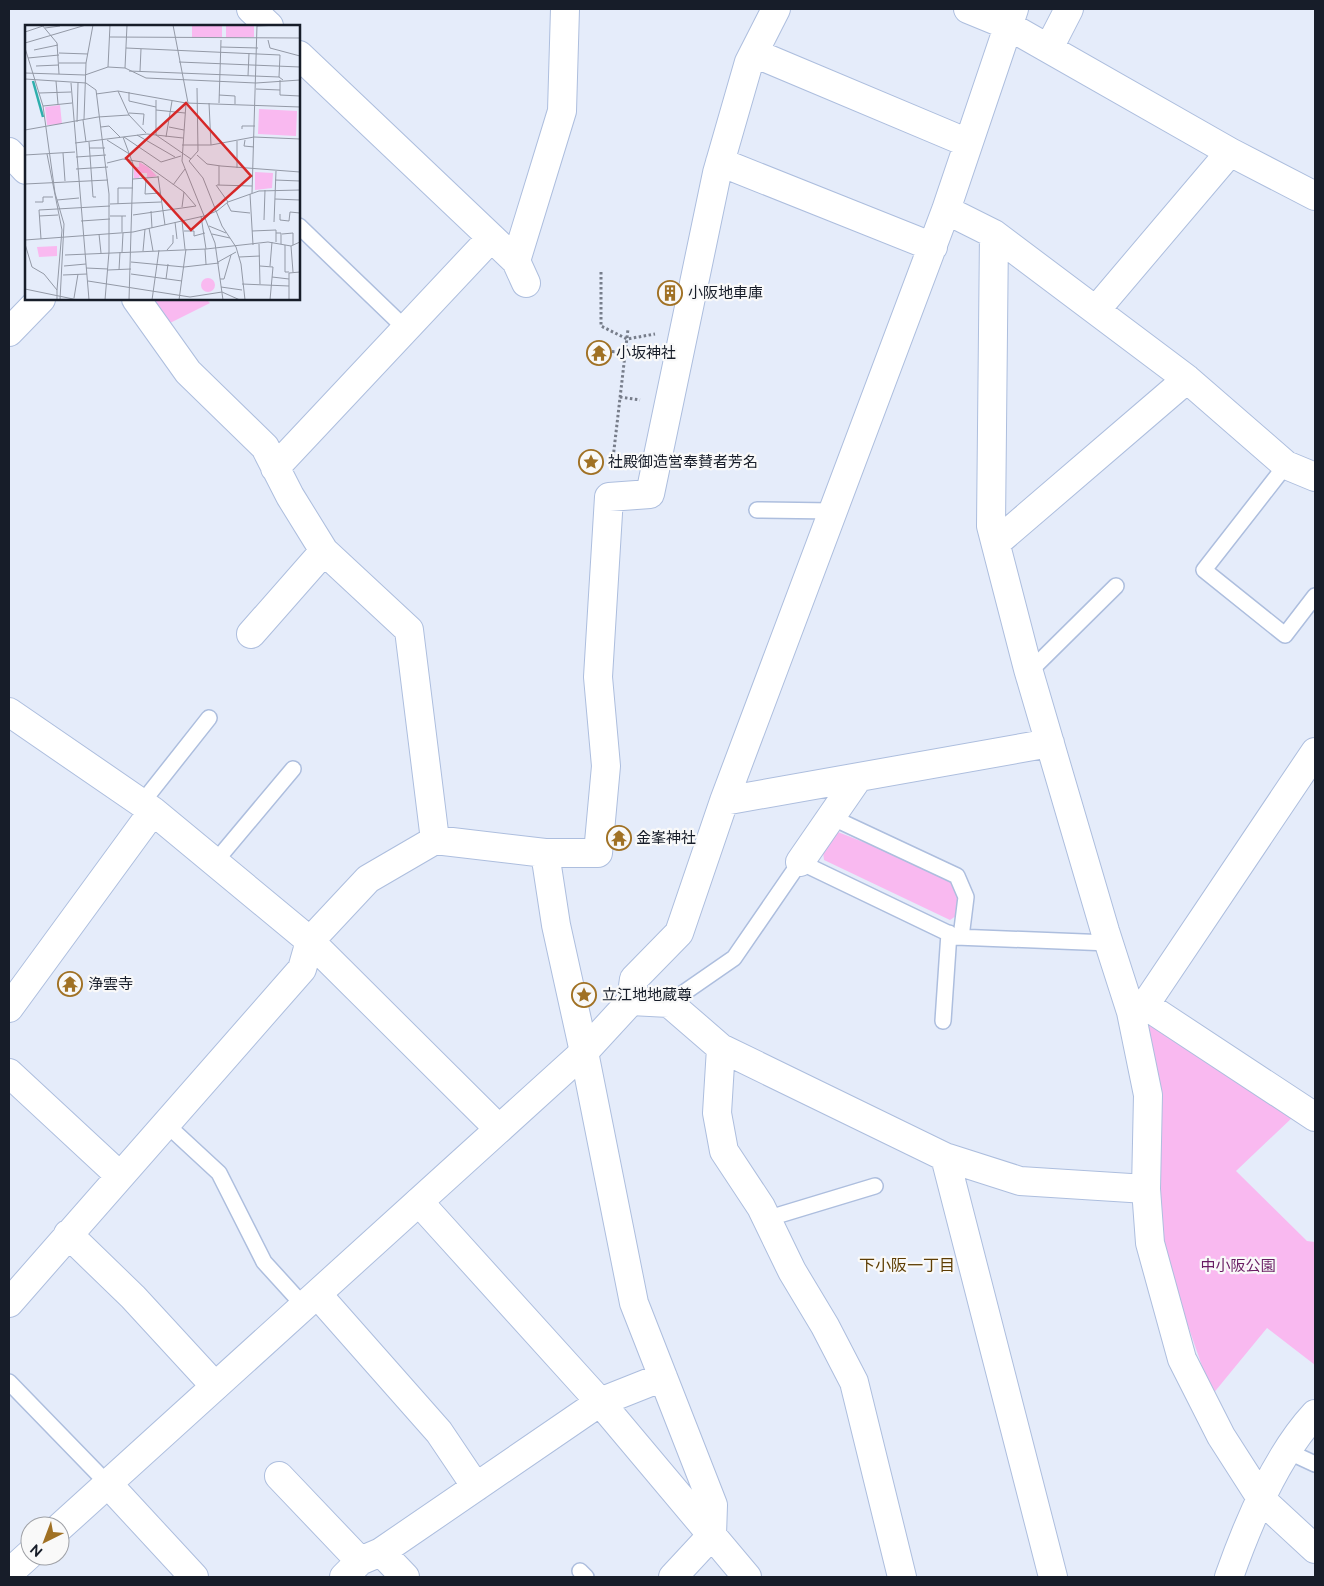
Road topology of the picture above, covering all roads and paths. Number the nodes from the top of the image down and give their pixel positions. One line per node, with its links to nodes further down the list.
1 (251, 9): 7 (street)
2 (565, 9): 20 (street)
3 (776, 9): 9 (street)
4 (968, 9): 6 (street)
5 (1069, 9): 8 (street)
6 (1011, 17): 8 (street); 11 (street)
7 (268, 25)
8 (1049, 48): 13 (street)
9 (754, 53): 11 (street); 14 (street)
10 (300, 56): 20 (street)
11 (968, 143): 17 (street)
12 (9, 152): 15 (street)
13 (1230, 152): 16 (street); 25 (street)
14 (720, 162): 21 (street); 39 (street)
15 (25, 169)
16 (1315, 196)
17 (946, 210): 19 (street); 21 (street)
18 (300, 227): 27 (lane)
19 (994, 234): 25 (street); 42 (street)
20 (491, 238): 27 (street)
21 (933, 247): 41 (street)
22 (602, 272): 30 (path)
23 (40, 300): 26 (street)
24 (137, 300): 37 (street)
25 (1096, 310): 33 (street)
26 (10, 329)
27 (406, 329): 37 (street)
28 (628, 329): 30 (path)
29 (659, 330): 30 (path)
30 (627, 340): 32 (path)
31 (592, 351): 32 (path)
32 (626, 352): 34 (path)
33 (1186, 379): 36 (street); 42 (street)
34 (620, 397): 35 (path); 39 (path)
35 (644, 400)
36 (1286, 465): 38 (street); 45 (lane)
37 (276, 468): 43 (street)
38 (1315, 477)
39 (609, 498): 59 (street)
40 (756, 510): 41 (lane)
41 (833, 511): 55 (street)
42 (996, 543): 47 (street)
43 (324, 551): 46 (street); 58 (street)
44 (1116, 586): 47 (lane)
45 (1315, 596)
46 (251, 634)
47 (1029, 672): 50 (street)
48 (9, 712): 56 (street)
49 (209, 718): 56 (lane)
50 (1050, 743): 53 (street); 64 (street)
51 (1315, 752): 54 (street)
52 (292, 769): 60 (lane)
53 (858, 778): 55 (street); 57 (street)
54 (1307, 784): 68 (street)
55 (724, 802): 65 (street)
56 (147, 807): 60 (street); 67 (street)
57 (831, 818): 61 (street); 62 (lane)
58 (435, 840): 59 (street); 63 (street)
59 (545, 853): 71 (street)
60 (215, 862): 63 (street)
61 (800, 862): 62 (lane); 66 (lane)
62 (955, 935): 64 (lane); 69 (lane)
63 (310, 940): 74 (street); 75 (street)
64 (1108, 943): 68 (street)
65 (630, 1001): 66 (street); 71 (street)
66 (670, 1003): 70 (street)
67 (9, 1008)
68 (1138, 1008): 73 (street); 79 (street)
69 (943, 1021)
70 (721, 1048): 76 (street); 81 (street)
71 (584, 1052): 75 (street); 85 (street)
72 (9, 1073): 77 (street)
73 (1314, 1112)
74 (166, 1124): 77 (street); 83 (lane)
75 (499, 1129): 80 (street)
76 (945, 1157): 79 (street); 108 (street)
77 (120, 1176): 82 (street)
78 (875, 1186): 81 (lane)
79 (1146, 1189): 95 (street)
80 (419, 1202): 83 (street); 88 (street)
81 (766, 1219): 107 (street)
82 (68, 1234): 84 (street); 87 (street)
83 (311, 1300): 87 (street); 94 (street)
84 (9, 1302)
85 (663, 1377): 88 (street); 97 (street)
86 (9, 1382): 93 (lane)
87 (215, 1386): 93 (street)
88 (600, 1402): 94 (street); 97 (street)
89 (1315, 1414): 90 (street)
90 (1287, 1451): 91 (lane); 95 (street)
91 (1315, 1464)
92 (279, 1476): 100 (street)
93 (108, 1484): 96 (street); 103 (street)
94 (476, 1487): 100 (street)
95 (1262, 1500): 98 (street); 101 (street)
96 (70, 1518)
97 (712, 1535): 105 (street); 106 (street)
98 (1315, 1549)
99 (20, 1563): 102 (street)
100 (362, 1563): 104 (street)
101 (1234, 1572)
102 (9, 1573)
103 (194, 1577)
104 (405, 1577)
105 (673, 1577)
106 (746, 1577)
107 (902, 1577)
108 (1053, 1577)

